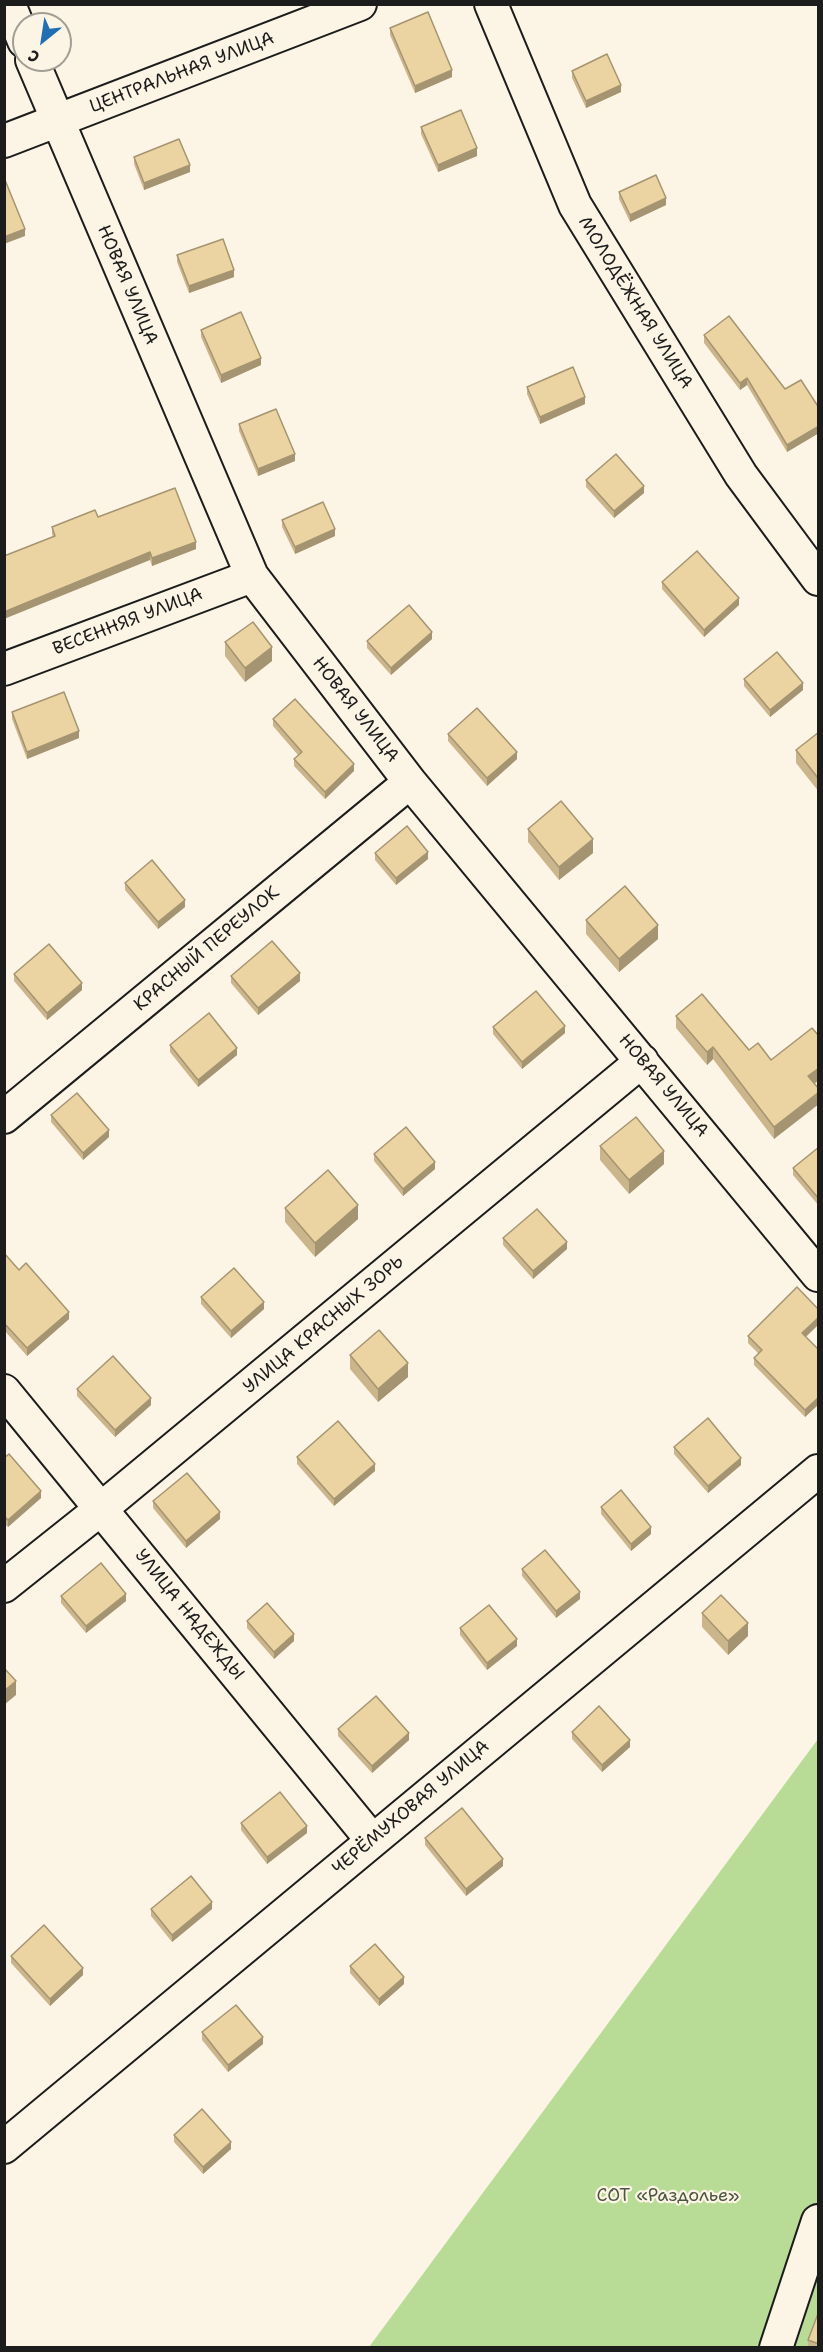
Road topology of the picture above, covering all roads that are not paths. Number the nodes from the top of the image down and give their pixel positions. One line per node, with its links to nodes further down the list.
1 (360, 4): 4 (street, ЦЕНТРАЛЬНАЯ УЛИЦА)
2 (491, 4): 7 (street, МОЛОДЁЖНАЯ УЛИЦА)
3 (37, 72): 4 (street, НОВАЯ УЛИЦА)
4 (56, 121): 5 (street, ЦЕНТРАЛЬНАЯ УЛИЦА); 6 (street, НОВАЯ УЛИЦА)
5 (4, 141)
6 (252, 576): 8 (street, ВЕСЕННЯЯ УЛИЦА); 9 (street, НОВАЯ УЛИЦА)
7 (819, 579)
8 (4, 669)
9 (410, 782): 10 (street, НОВАЯ УЛИЦА); 11 (street, КРАСНЫЙ ПЕРЕУЛОК)
10 (642, 1061): 12 (street, НОВАЯ УЛИЦА); 15 (street, УЛИЦА КРАСНЫХ ЗОРЬ)
11 (4, 1117)
12 (819, 1275)
13 (4, 1391): 15 (street, УЛИЦА НАДЕЖДЫ)
14 (819, 1471): 17 (street, ЧЕРЁМУХОВАЯ УЛИЦА)
15 (102, 1508): 16 (street, УЛИЦА КРАСНЫХ ЗОРЬ); 17 (street, УЛИЦА НАДЕЖДЫ)
16 (4, 1586)
17 (372, 1840): 18 (street, ЧЕРЁМУХОВАЯ УЛИЦА)
18 (4, 2147)
19 (819, 2221): 20 (street)
20 (776, 2348)

